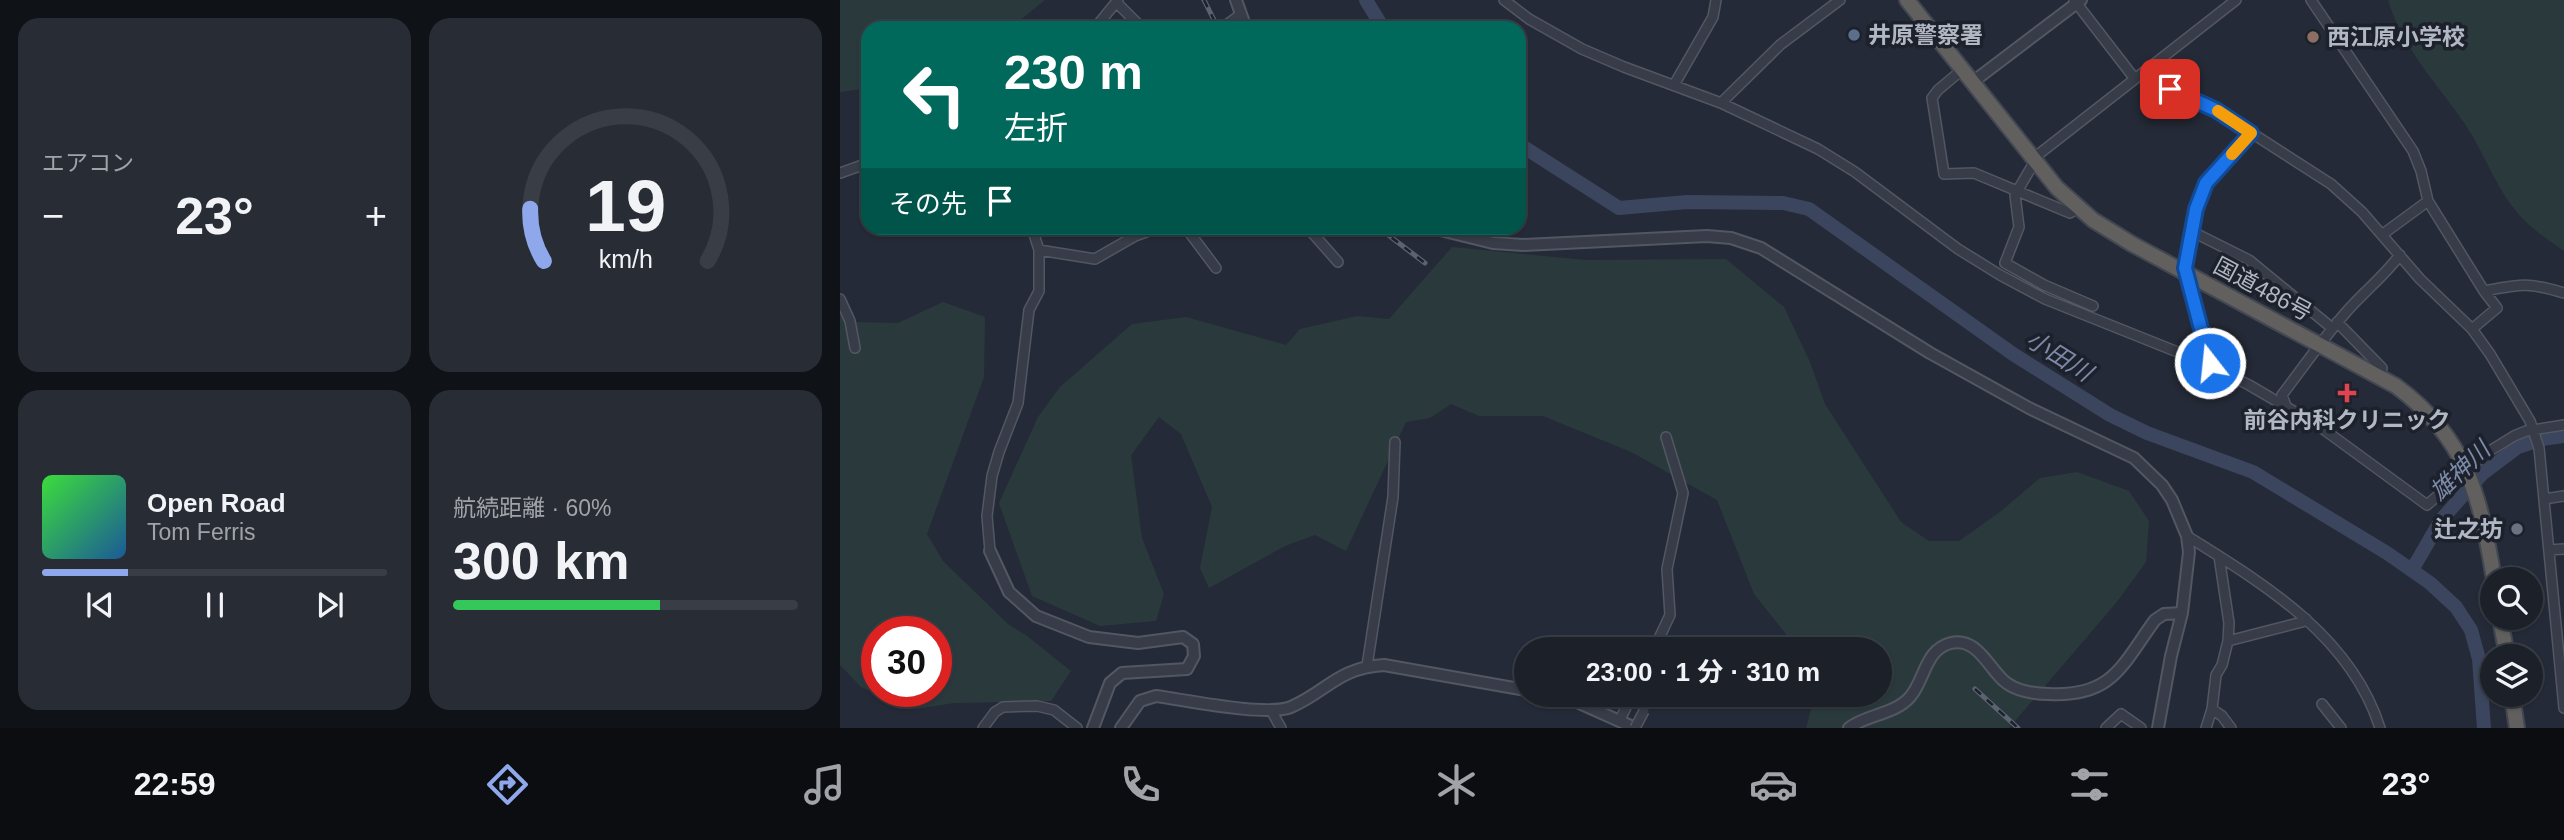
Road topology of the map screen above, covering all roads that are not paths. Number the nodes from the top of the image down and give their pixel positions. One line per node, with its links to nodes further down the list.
1 (1236, 0): 10 (street)
2 (1716, 0): 18 (street)
3 (1840, 0): 19 (street)
4 (1907, 0): 15 (highway, 国道486号)
5 (2236, 0): 16 (street)
6 (2311, 0): 25 (street)
7 (1117, 1): 11 (street); 12 (street)
8 (2077, 1): 16 (street); 17 (street)
9 (1510, 2): 18 (street)
10 (1241, 14): 13 (street); 14 (street)
11 (1101, 21)
12 (1136, 21)
13 (1232, 21)
14 (1244, 21)
15 (1963, 69): 17 (highway, 国道486号); 24 (street)
16 (2138, 77): 20 (street); 21 (street)
17 (1974, 81): 21 (highway, 国道486号)
18 (1674, 85): 19 (street)
19 (1721, 103): 37 (street)
20 (2251, 133): 27 (street); 28 (street)
21 (2035, 161): 24 (street); 26 (highway, 国道486号)
22 (861, 166): 23 (street)
23 (840, 173)
24 (2016, 191): 26 (street); 38 (street)
25 (2428, 201): 28 (street); 42 (street)
26 (2078, 208): 40 (highway, 国道486号)
27 (2193, 232): 40 (street); 48 (street)
28 (2383, 234): 35 (street)
29 (1034, 235): 34 (street)
30 (1138, 235): 34 (street)
31 (1191, 235): 39 (street)
32 (1314, 235): 36 (street)
33 (1460, 235): 62 (street)
34 (1039, 250): 65 (street)
35 (2400, 255): 48 (street); 49 (street)
36 (1338, 261)
37 (1981, 263): 38 (street); 41 (street)
38 (2004, 264): 41 (street); 44 (street)
39 (1216, 268)
40 (2186, 273): 50 (highway, 国道486号); 52 (street)
41 (2015, 284): 47 (street)
42 (2484, 291): 43 (street); 49 (street)
43 (2564, 293)
44 (2070, 296): 46 (street); 47 (street)
45 (840, 299): 51 (street)
46 (2093, 306)
47 (2084, 316): 52 (street)
48 (2335, 325): 50 (street); 53 (street)
49 (2472, 328): 56 (street)
50 (2320, 345): 53 (highway, 国道486号); 54 (street)
51 (855, 348)
52 (2210, 365): 54 (street)
53 (2379, 377): 59 (highway, 国道486号)
54 (2286, 406): 59 (street)
55 (2564, 425): 56 (street)
56 (2533, 431): 59 (street); 61 (street)
57 (1666, 437): 70 (street)
58 (1395, 442): 72 (street)
59 (2468, 471): 67 (highway, 国道486号)
60 (2564, 496): 61 (street)
61 (2544, 499): 64 (street)
62 (2186, 536): 66 (street); 68 (street)
63 (2564, 549): 64 (street)
64 (2549, 550): 78 (street)
65 (990, 551): 85 (street)
66 (2219, 556): 69 (street); 71 (street)
67 (2492, 567)
68 (2182, 613): 89 (street); 92 (street)
69 (2306, 619): 71 (street); 96 (street)
70 (1660, 637)
71 (2228, 641): 79 (street)
72 (1367, 666): 73 (street); 81 (street)
73 (1514, 688)
74 (2322, 704): 95 (street)
75 (1589, 707): 82 (street)
76 (1626, 707): 82 (street)
77 (2514, 707): 97 (highway)
78 (2564, 708)
79 (2212, 709): 93 (street); 94 (street)
80 (1644, 710): 88 (street, bridge)
81 (1272, 712): 86 (street); 87 (street)
82 (1620, 720): 88 (street)
83 (983, 728): 84 (street)
84 (1077, 728)
85 (1093, 728)
86 (1121, 728)
87 (1281, 728)
88 (1635, 728)
89 (1849, 728)
90 (2106, 728): 91 (street)
91 (2141, 728)
92 (2158, 728)
93 (2206, 728)
94 (2231, 728)
95 (2341, 728)
96 (2380, 728)
97 (2517, 728)

